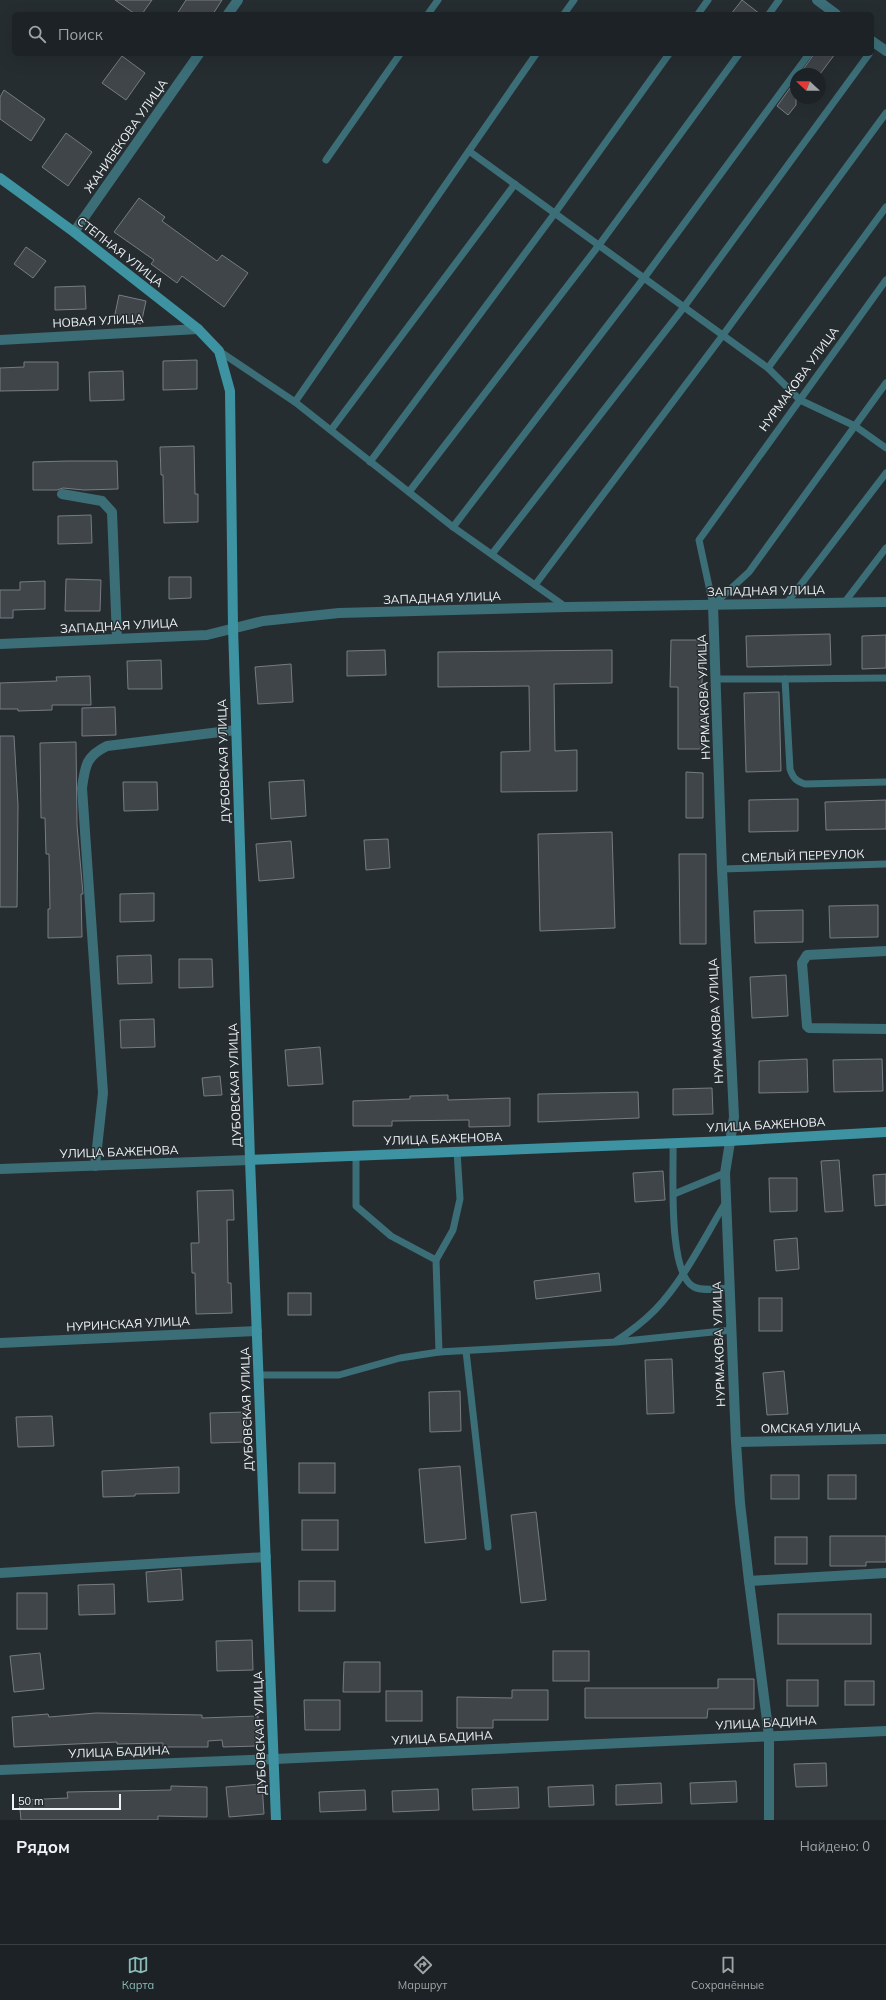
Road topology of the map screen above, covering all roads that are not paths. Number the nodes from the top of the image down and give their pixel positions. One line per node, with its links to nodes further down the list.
1 (238, 0): 7 (street)
2 (438, 0): 8 (lane)
3 (574, 0): 9 (lane)
4 (708, 0): 10 (lane)
5 (779, 0): 11 (lane)
6 (817, 0): 12 (street)
7 (229, 12)
8 (429, 12)
9 (565, 12)
10 (699, 12)
11 (770, 12)
12 (833, 12)
13 (874, 45): 14 (street)
14 (886, 51)
15 (198, 56): 29 (street, ЖАНИБЕКОВА УЛИЦА)
16 (399, 56): 24 (lane)
17 (535, 56): 23 (lane)
18 (669, 56): 28 (lane)
19 (738, 56): 30 (lane)
20 (809, 56): 31 (lane)
21 (868, 56): 33 (lane)
22 (886, 112): 35 (lane)
23 (469, 151): 26 (lane); 41 (lane)
24 (326, 160)
25 (0, 178): 29 (main road, СТЕПНАЯ УЛИЦА)
26 (515, 184): 28 (lane); 43 (lane)
27 (886, 207): 38 (lane)
28 (555, 213): 30 (lane); 45 (lane)
29 (74, 232): 34 (main road, СТЕПНАЯ УЛИЦА)
30 (599, 245): 31 (lane); 47 (lane)
31 (644, 278): 33 (lane); 49 (lane)
32 (886, 280): 40 (lane, НУРМАКОВА УЛИЦА)
33 (684, 307): 35 (lane); 51 (lane)
34 (198, 329): 36 (street, НОВАЯ УЛИЦА); 37 (main road, СТЕПНАЯ УЛИЦА)
35 (723, 335): 38 (lane); 52 (lane)
36 (0, 340)
37 (219, 351): 41 (lane); 58 (main road, ДУБОВСКАЯ УЛИЦА)
38 (768, 368): 40 (lane)
39 (886, 383): 42 (lane)
40 (800, 400): 42 (lane); 56 (lane, НУРМАКОВА УЛИЦА)
41 (295, 402): 43 (lane)
42 (855, 426): 44 (lane); 56 (lane)
43 (331, 430): 45 (lane)
44 (886, 448)
45 (370, 462): 47 (lane)
46 (886, 472): 55 (lane)
47 (409, 492): 49 (lane)
48 (62, 494): 59 (street)
49 (453, 527): 51 (lane)
50 (886, 548): 54 (lane)
51 (492, 554): 52 (lane)
52 (535, 585): 57 (lane)
53 (886, 602): 54 (street, ЗАПАДНАЯ УЛИЦА)
54 (844, 603): 55 (street, ЗАПАДНАЯ УЛИЦА)
55 (786, 604): 56 (street, ЗАПАДНАЯ УЛИЦА)
56 (714, 605): 57 (street, ЗАПАДНАЯ УЛИЦА); 61 (street, НУРМАКОВА УЛИЦА)
57 (567, 607): 58 (street, ЗАПАДНАЯ УЛИЦА)
58 (233, 627): 59 (street, ЗАПАДНАЯ УЛИЦА); 64 (main road, ДУБОВСКАЯ УЛИЦА)
59 (117, 638): 60 (street, ЗАПАДНАЯ УЛИЦА)
60 (0, 644)
61 (717, 678): 63 (lane); 67 (street, НУРМАКОВА УЛИЦА)
62 (886, 678): 63 (lane)
63 (785, 679): 65 (lane)
64 (236, 730): 75 (main road, ДУБОВСКАЯ УЛИЦА); 76 (street)
65 (886, 782)
66 (886, 864): 67 (lane, СМЕЛЫЙ ПЕРЕУЛОК)
67 (722, 869): 71 (street, НУРМАКОВА УЛИЦА)
68 (886, 951): 69 (street)
69 (886, 1029)
70 (886, 1132): 71 (main road, УЛИЦА БАЖЕНОВА)
71 (730, 1141): 72 (main road, УЛИЦА БАЖЕНОВА); 78 (street, НУРМАКОВА УЛИЦА)
72 (673, 1143): 73 (main road, УЛИЦА БАЖЕНОВА); 79 (lane)
73 (457, 1151): 74 (main road, УЛИЦА БАЖЕНОВА); 81 (lane)
74 (356, 1155): 75 (main road, УЛИЦА БАЖЕНОВА); 81 (lane)
75 (250, 1160): 76 (street, УЛИЦА БАЖЕНОВА); 85 (main road, ДУБОВСКАЯ УЛИЦА)
76 (96, 1166): 77 (street, УЛИЦА БАЖЕНОВА)
77 (0, 1169)
78 (726, 1173): 79 (lane); 80 (street, НУРМАКОВА УЛИЦА)
79 (674, 1194): 82 (lane)
80 (726, 1202): 82 (lane); 83 (street, НУРМАКОВА УЛИЦА)
81 (436, 1260): 88 (lane)
82 (682, 1274): 83 (lane); 86 (lane)
83 (730, 1288): 84 (street, НУРМАКОВА УЛИЦА)
84 (732, 1330): 86 (lane); 92 (street, НУРМАКОВА УЛИЦА)
85 (257, 1331): 87 (street, НУРИНСКАЯ УЛИЦА); 90 (main road, ДУБОВСКАЯ УЛИЦА)
86 (616, 1342): 89 (lane)
87 (0, 1343)
88 (438, 1352): 89 (lane); 90 (lane)
89 (466, 1352): 93 (lane)
90 (259, 1375): 94 (main road, ДУБОВСКАЯ УЛИЦА)
91 (886, 1439): 92 (street, ОМСКАЯ УЛИЦА)
92 (736, 1442): 97 (street, НУРМАКОВА УЛИЦА)
93 (488, 1547)
94 (266, 1557): 95 (street); 100 (main road, ДУБОВСКАЯ УЛИЦА)
95 (0, 1573)
96 (886, 1573): 97 (street)
97 (749, 1582): 99 (street, НУРМАКОВА УЛИЦА)
98 (886, 1731): 99 (street, УЛИЦА БАДИНА)
99 (769, 1736): 100 (street, УЛИЦА БАДИНА); 103 (street, НУРМАКОВА УЛИЦА)
100 (275, 1759): 101 (street, УЛИЦА БАДИНА); 102 (main road, ДУБОВСКАЯ УЛИЦА)
101 (0, 1770)
102 (276, 1820)
103 (769, 1820)

